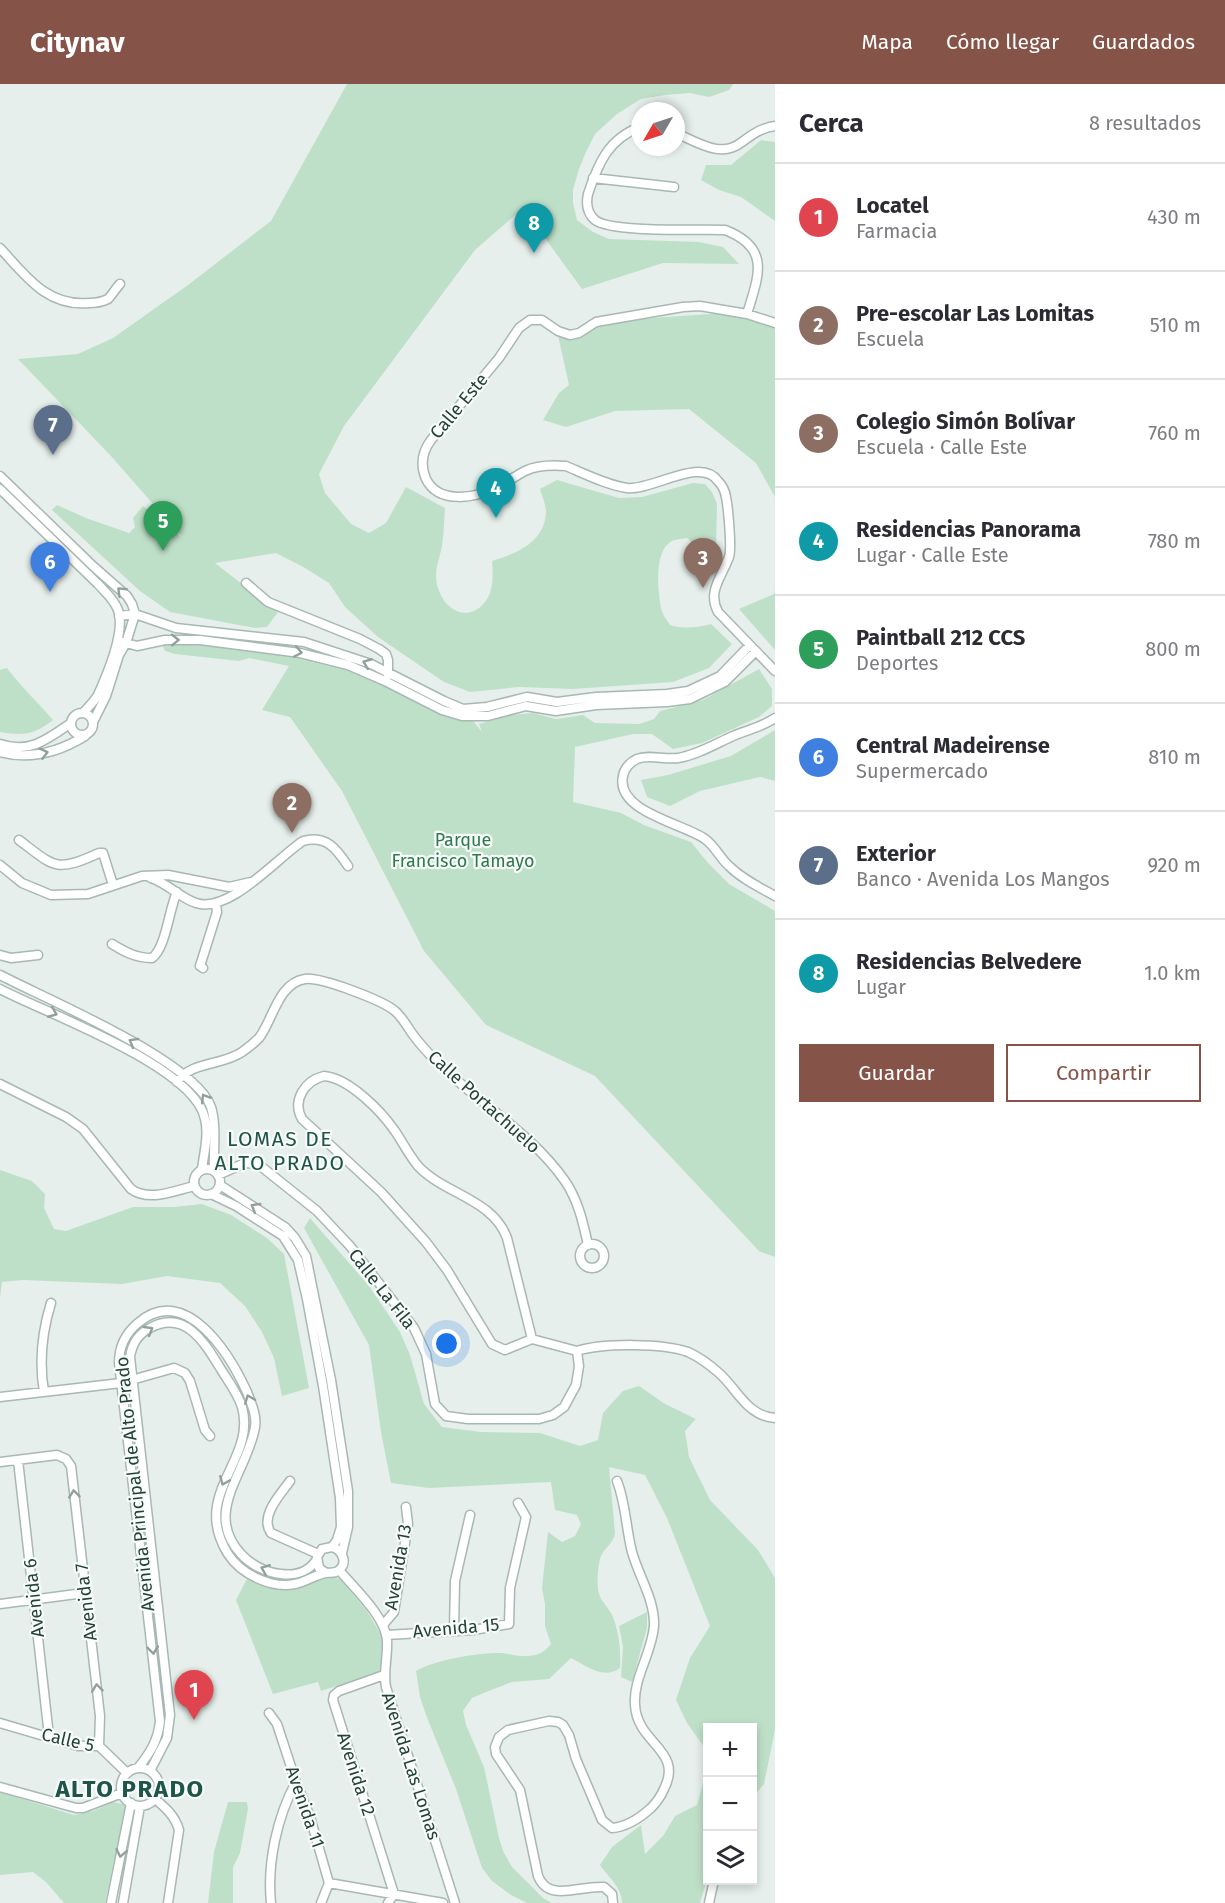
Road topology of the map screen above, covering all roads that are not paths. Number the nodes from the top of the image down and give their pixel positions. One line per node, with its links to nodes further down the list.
1 (775, 126): 3 (street)
2 (631, 131): 4 (street)
3 (685, 137)
4 (593, 178): 5 (street); 8 (street)
5 (674, 187)
6 (0, 248): 7 (street)
7 (120, 284)
8 (747, 314): 9 (street, Calle Este); 16 (street, Calle Este)
9 (775, 323)
10 (0, 476): 13 (street, one-way to 10)
11 (0, 489): 14 (street)
12 (246, 583): 18 (street)
13 (135, 614): 14 (street); 15 (street); 18 (street, one-way to 13)
14 (119, 616): 15 (street)
15 (122, 642): 18 (street, one-way to 18); 19 (street); 21 (street)
16 (753, 648): 17 (street); 18 (street)
17 (775, 671)
18 (387, 676)
19 (83, 713): 21 (street); 22 (street)
20 (775, 718): 35 (street)
21 (93, 722): 23 (street)
22 (71, 723): 23 (street); 24 (street)
23 (85, 736): 25 (street, one-way to 23)
24 (0, 744)
25 (0, 752)
26 (19, 840): 32 (street)
27 (0, 865): 32 (street)
28 (348, 866): 31 (street)
29 (142, 876): 30 (street); 32 (street); 34 (street)
30 (196, 881): 33 (street); 36 (street)
31 (251, 882): 33 (street); 37 (street)
32 (113, 885)
33 (222, 887): 37 (street)
34 (177, 891): 36 (street); 38 (street)
35 (775, 896)
36 (190, 901): 37 (street)
37 (216, 903): 41 (street)
38 (112, 945)
39 (0, 955): 40 (street)
40 (38, 955)
41 (203, 968)
42 (0, 975): 44 (street, one-way to 42)
43 (0, 989): 44 (street, one-way to 44)
44 (180, 1078): 46 (street); 47 (street, one-way to 44); 51 (street, Calle Portachuelo)
45 (0, 1084): 49 (street)
46 (202, 1169): 47 (street); 49 (street)
47 (216, 1173): 48 (street); 54 (street, Calle La Fila)
48 (220, 1185): 50 (street); 69 (street, one-way to 48)
49 (194, 1186): 50 (street)
50 (211, 1194): 68 (street)
51 (588, 1245)
52 (51, 1303): 57 (street)
53 (532, 1339): 53 (street); 54 (street)
54 (577, 1351): 59 (street)
55 (133, 1380): 56 (street); 60 (street); 72 (street, Avenida Principal de Alto Prado, one-way to 72); 85 (street, Avenida Principal de Alto Prado)
56 (121, 1383): 57 (street); 70 (street, Avenida Principal de Alto Prado, one-way to 56); 84 (street, Avenida Principal de Alto Prado, one-way to 84)
57 (44, 1392): 58 (street)
58 (0, 1397)
59 (775, 1418)
60 (210, 1436)
61 (18, 1461): 62 (street); 73 (street, Avenida 7, one-way to 61); 74 (street, Avenida 6)
62 (0, 1462)
63 (290, 1481): 70 (street)
64 (618, 1481): 103 (street)
65 (518, 1503): 77 (street, Avenida 15)
66 (406, 1507): 76 (street, Avenida 13)
67 (470, 1515): 77 (street)
68 (332, 1547): 69 (street); 70 (street)
69 (342, 1553): 71 (street)
70 (317, 1557): 72 (street)
71 (339, 1570): 72 (street); 76 (street, Avenida Las Lomas)
72 (326, 1573)
73 (84, 1593): 74 (street); 83 (street, Avenida 7, one-way to 73)
74 (34, 1599): 75 (street); 82 (street, Avenida 6)
75 (0, 1604)
76 (383, 1625): 78 (street, Avenida Las Lomas)
77 (454, 1630): 78 (street, Avenida 15)
78 (386, 1635): 79 (street, Avenida Las Lomas)
79 (384, 1675): 94 (street, Avenida 12); 102 (street, Avenida Las Lomas)
80 (269, 1713): 87 (street, Avenida 11)
81 (0, 1723): 82 (street, Calle 5)
82 (49, 1736): 83 (street, Calle 5)
83 (99, 1746): 86 (street, Calle 5)
84 (138, 1768): 85 (street); 86 (street)
85 (150, 1771): 90 (street)
86 (127, 1773): 89 (street)
87 (296, 1782): 92 (street, Avenida 11); 98 (street)
88 (0, 1787): 89 (street)
89 (122, 1793): 91 (street)
90 (155, 1799): 91 (street); 97 (street)
91 (135, 1805): 95 (street, one-way to 95); 96 (street)
92 (330, 1883): 94 (street); 99 (street)
93 (713, 1885): 104 (street)
94 (394, 1894): 100 (street); 101 (street)
95 (111, 1903)
96 (123, 1903)
97 (168, 1903)
98 (270, 1903)
99 (321, 1903)
100 (388, 1903)
101 (443, 1903)
102 (455, 1903)
103 (613, 1903)
104 (709, 1903)

